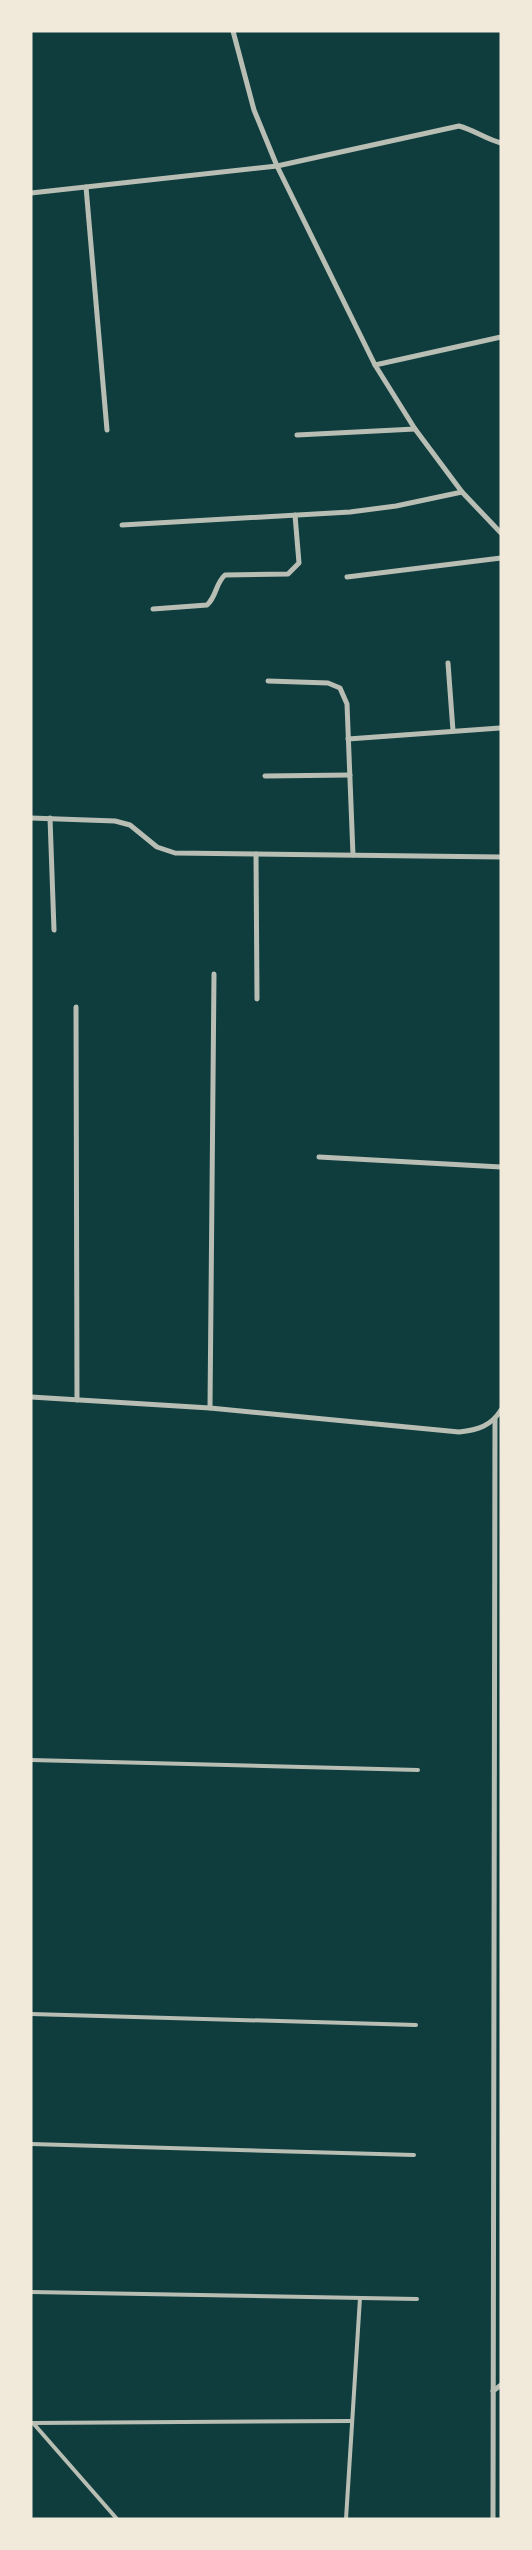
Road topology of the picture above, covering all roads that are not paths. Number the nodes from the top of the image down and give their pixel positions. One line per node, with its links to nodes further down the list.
1 (234, 31): 3 (street)
2 (501, 143): 3 (street)
3 (277, 166): 4 (street); 7 (street)
4 (86, 187): 5 (street); 9 (street)
5 (31, 193)
6 (501, 338): 7 (street)
7 (375, 365): 8 (street)
8 (415, 429): 10 (street); 11 (street)
9 (107, 430)
10 (297, 435)
11 (462, 492): 12 (street); 14 (street)
12 (295, 515): 13 (street); 17 (street)
13 (122, 525)
14 (501, 534)
15 (501, 558): 16 (street)
16 (346, 577)
17 (153, 609)
18 (448, 664): 21 (street)
19 (268, 682): 22 (street)
20 (500, 728): 21 (street)
21 (453, 731): 22 (street)
22 (348, 739): 23 (street)
23 (350, 775): 24 (street); 28 (street)
24 (265, 776)
25 (31, 818): 26 (street)
26 (50, 818): 27 (street); 30 (street)
27 (256, 854): 28 (street); 32 (street)
28 (353, 855): 29 (street)
29 (501, 857)
30 (54, 930)
31 (214, 974): 38 (street)
32 (257, 999)
33 (76, 1007): 37 (street)
34 (319, 1158): 35 (street)
35 (501, 1167)
36 (31, 1397): 37 (street)
37 (77, 1400): 38 (street)
38 (210, 1408): 40 (street)
39 (501, 1410): 40 (street)
40 (495, 1419): 44 (street)
41 (31, 1760): 42 (lane)
42 (418, 1770)
43 (501, 1946): 44 (street)
44 (495, 1951): 53 (street)
45 (31, 2014): 46 (lane)
46 (416, 2025)
47 (31, 2144): 48 (lane)
48 (414, 2155)
49 (31, 2292): 50 (lane)
50 (360, 2298): 51 (lane); 55 (lane)
51 (417, 2299)
52 (501, 2384): 53 (street)
53 (493, 2391): 58 (street)
54 (32, 2422): 55 (lane); 56 (lane)
55 (352, 2422): 57 (lane)
56 (117, 2519)
57 (346, 2519)
58 (493, 2519)

